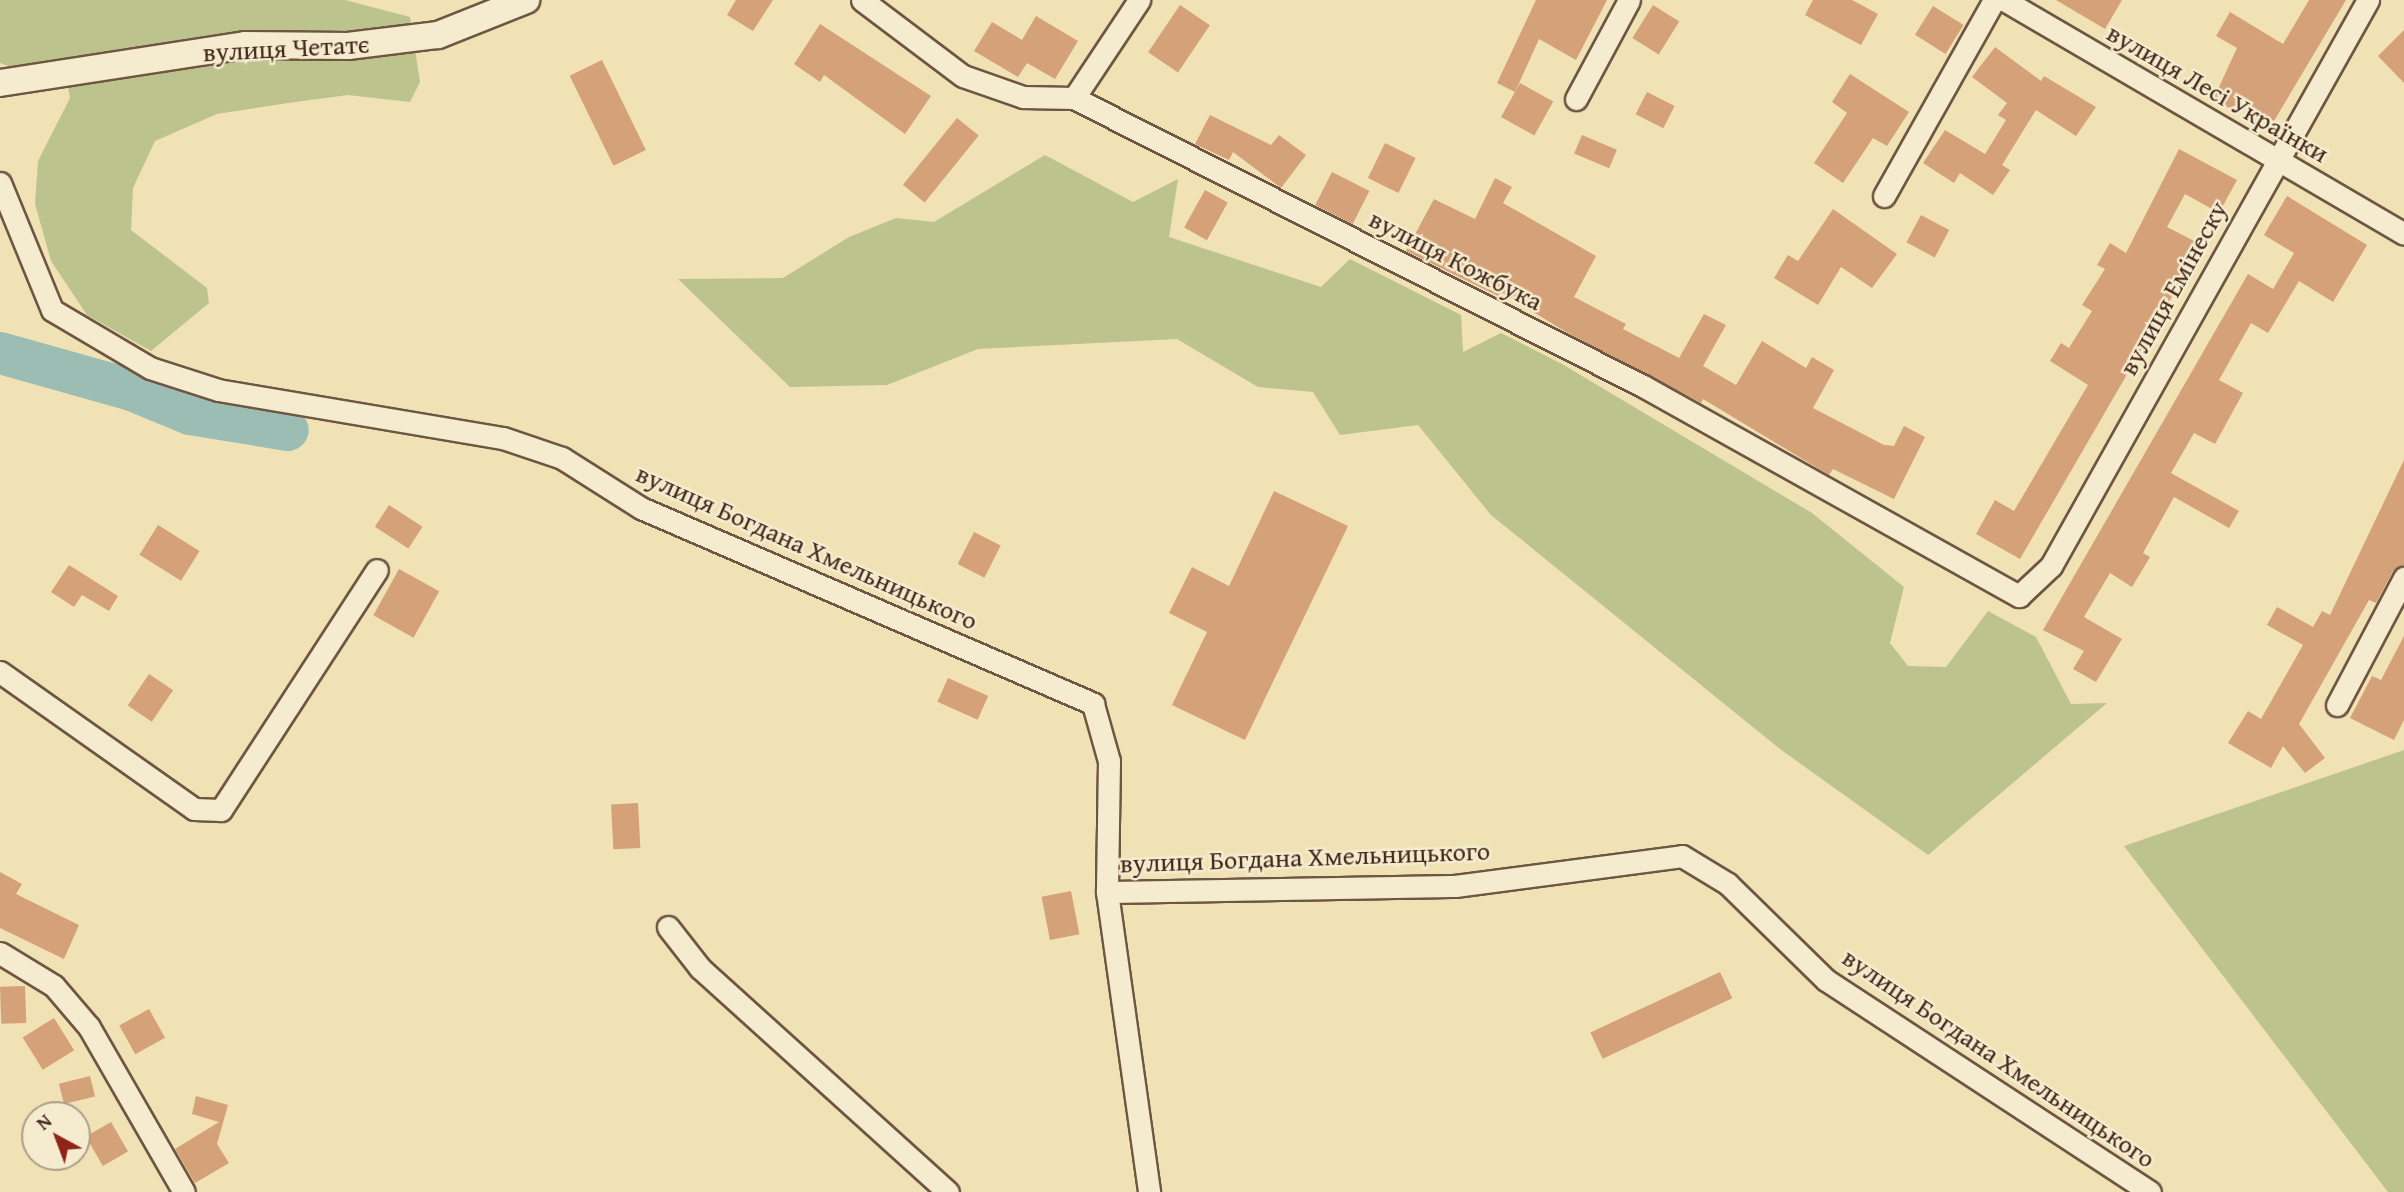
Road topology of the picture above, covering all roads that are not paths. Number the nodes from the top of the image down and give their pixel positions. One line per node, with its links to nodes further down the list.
1 (526, 0): 8 (street, вулиця Четатє)
2 (862, 0): 9 (street, вулиця Кожбука)
3 (1139, 0): 9 (street)
4 (1629, 0): 10 (street)
5 (1994, 0): 13 (street)
6 (2004, 0): 11 (street, вулиця Лесі Українки)
7 (2368, 0): 11 (street, вулиця Емінеску)
8 (0, 83)
9 (1074, 98): 17 (street, вулиця Кожбука)
10 (1576, 99)
11 (2276, 160): 14 (street, вулиця Лесі Українки); 17 (street, вулиця Емінеску)
12 (0, 183): 20 (street, вулиця Богдана Хмельницького)
13 (1884, 196)
14 (2404, 234)
15 (377, 570): 18 (street)
16 (2404, 579): 19 (street)
17 (2019, 596)
18 (0, 672)
19 (2337, 705)
20 (1107, 892): 25 (street, вулиця Богдана Хмельницького); 26 (street, вулиця Богдана Хмельницького)
21 (668, 927): 24 (street)
22 (0, 953): 23 (street)
23 (184, 1192)
24 (948, 1192)
25 (1149, 1192)
26 (2150, 1192)

